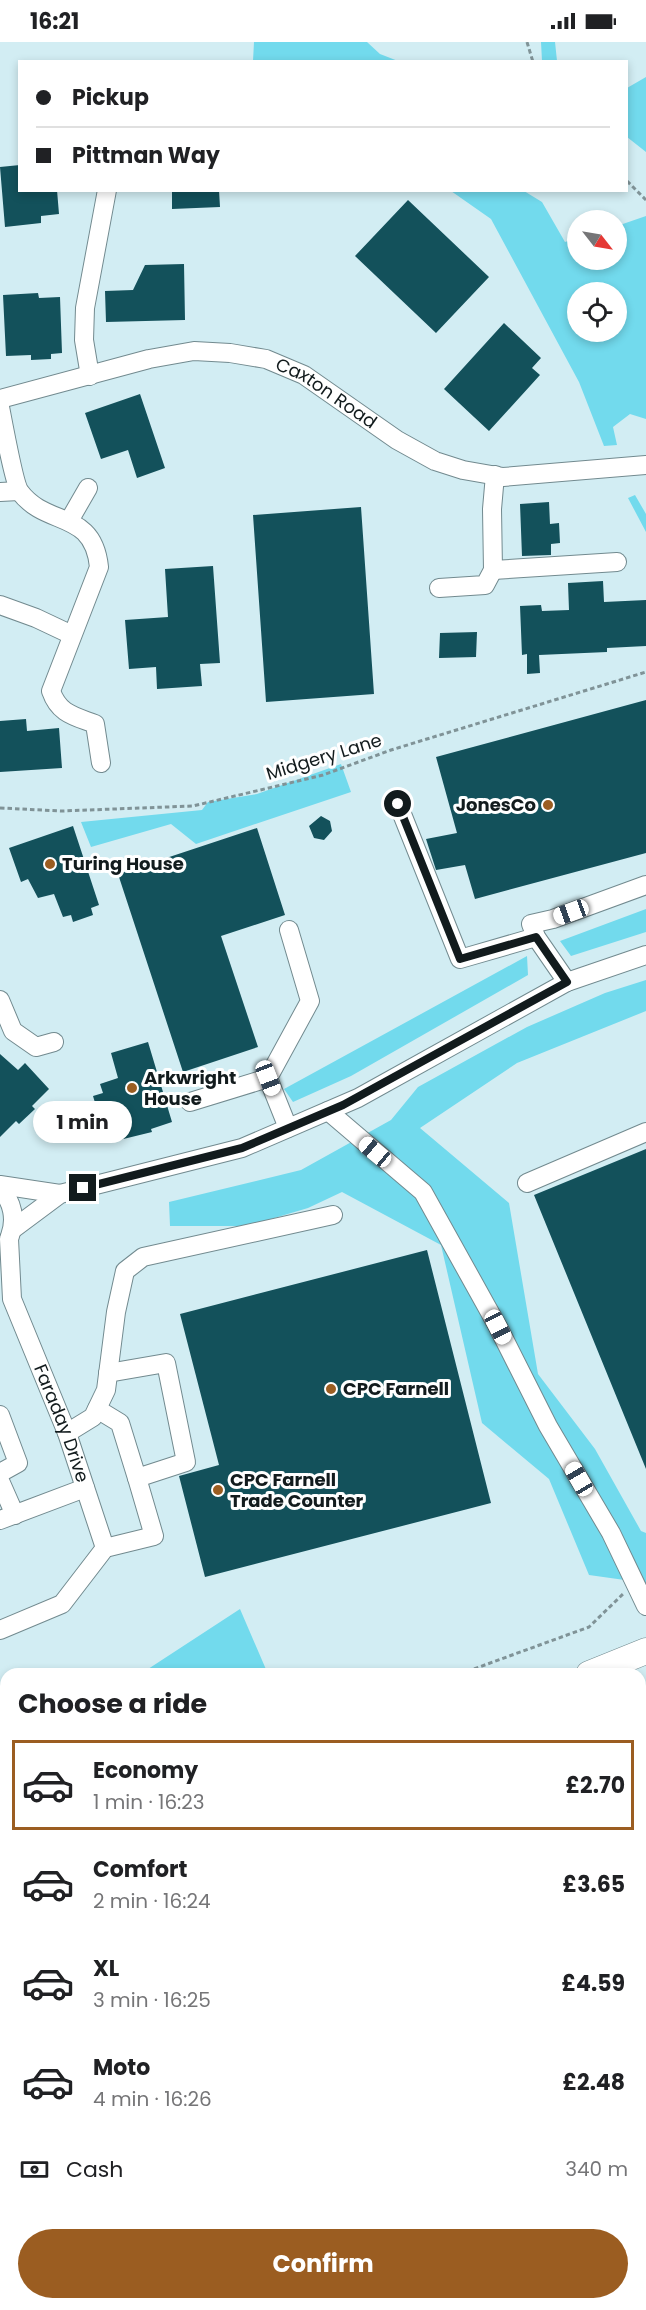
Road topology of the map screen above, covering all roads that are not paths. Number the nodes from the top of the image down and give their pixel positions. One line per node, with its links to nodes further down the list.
1 (107, 192): 2 (street)
2 (90, 375): 3 (street, Caxton Road); 6 (street, Caxton Road)
3 (0, 399)
4 (0, 407): 8 (street)
5 (646, 465): 6 (street, Caxton Road)
6 (495, 476): 12 (street)
7 (88, 488): 10 (street)
8 (19, 491): 9 (street); 10 (street)
9 (0, 492)
10 (69, 522): 15 (street)
11 (617, 562): 12 (street)
12 (493, 570): 13 (street)
13 (439, 588)
14 (0, 604): 15 (street)
15 (72, 635): 16 (street)
16 (101, 763)
17 (398, 804): 20 (street)
18 (646, 885): 20 (street)
19 (290, 930): 25 (street)
20 (536, 937): 22 (street)
21 (646, 955): 22 (street)
22 (567, 982): 27 (street)
23 (0, 1000): 24 (street)
24 (54, 1042)
25 (268, 1078): 26 (street); 28 (street)
26 (190, 1102)
27 (328, 1111): 28 (street); 46 (street)
28 (288, 1128): 32 (street)
29 (646, 1132): 30 (street)
30 (526, 1183)
31 (0, 1187): 32 (street); 34 (street, Faraday Drive)
32 (60, 1194): 34 (street)
33 (333, 1215): 36 (street)
34 (7, 1239): 35 (street, Faraday Drive)
35 (6, 1293): 39 (street, Faraday Drive)
36 (108, 1373): 37 (street); 41 (street)
37 (97, 1409): 39 (street); 41 (street)
38 (0, 1415): 40 (street)
39 (67, 1432): 43 (street, Faraday Drive)
40 (0, 1473)
41 (137, 1478): 45 (street)
42 (0, 1481): 44 (street)
43 (85, 1488): 44 (street); 45 (street, Faraday Drive)
44 (7, 1517)
45 (105, 1548): 47 (street)
46 (646, 1606)
47 (0, 1629)
48 (646, 1652): 49 (highway)
49 (605, 1668)

